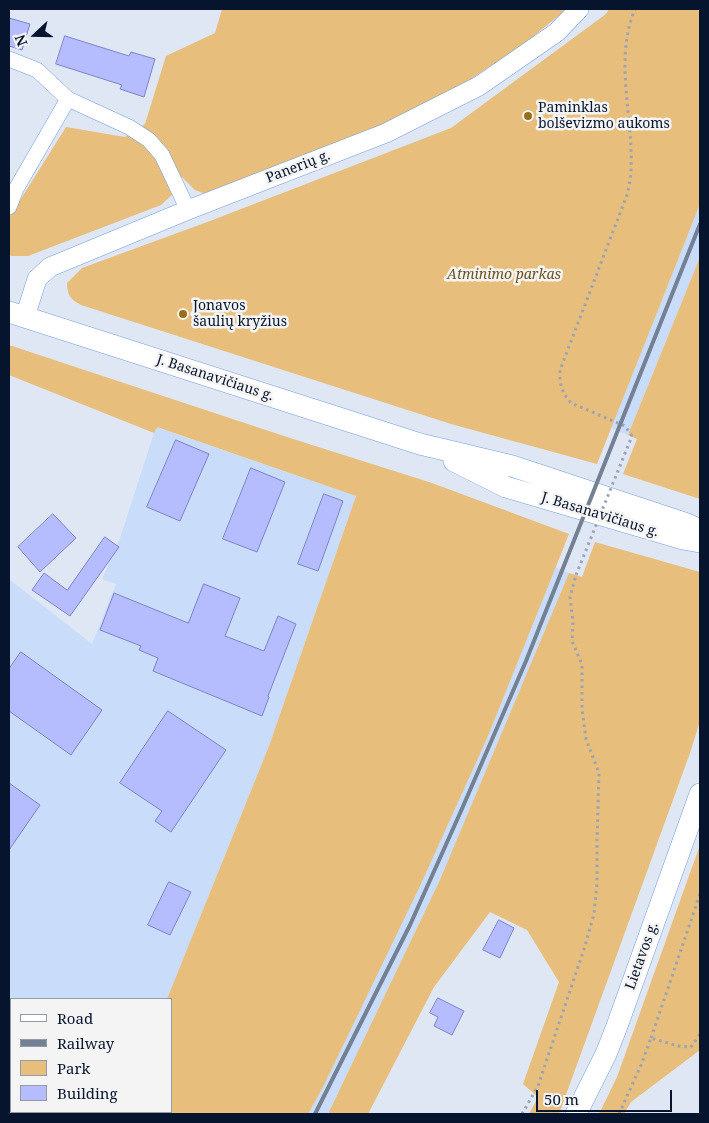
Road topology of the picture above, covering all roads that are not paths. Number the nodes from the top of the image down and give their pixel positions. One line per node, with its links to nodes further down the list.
1 (579, 9): 5 (street, Panerių g.)
2 (9, 59): 3 (street)
3 (68, 99): 4 (street); 5 (street)
4 (9, 207)
5 (188, 210): 6 (street, Panerių g.)
6 (17, 314): 7 (main road, J. Basanavičiaus g.)
7 (420, 444): 8 (main road, J. Basanavičiaus g.); 9 (main road, J. Basanavičiaus g.)
8 (700, 530)
9 (700, 542)
10 (700, 794): 11 (main road, Lietavos g.)
11 (576, 1114)

